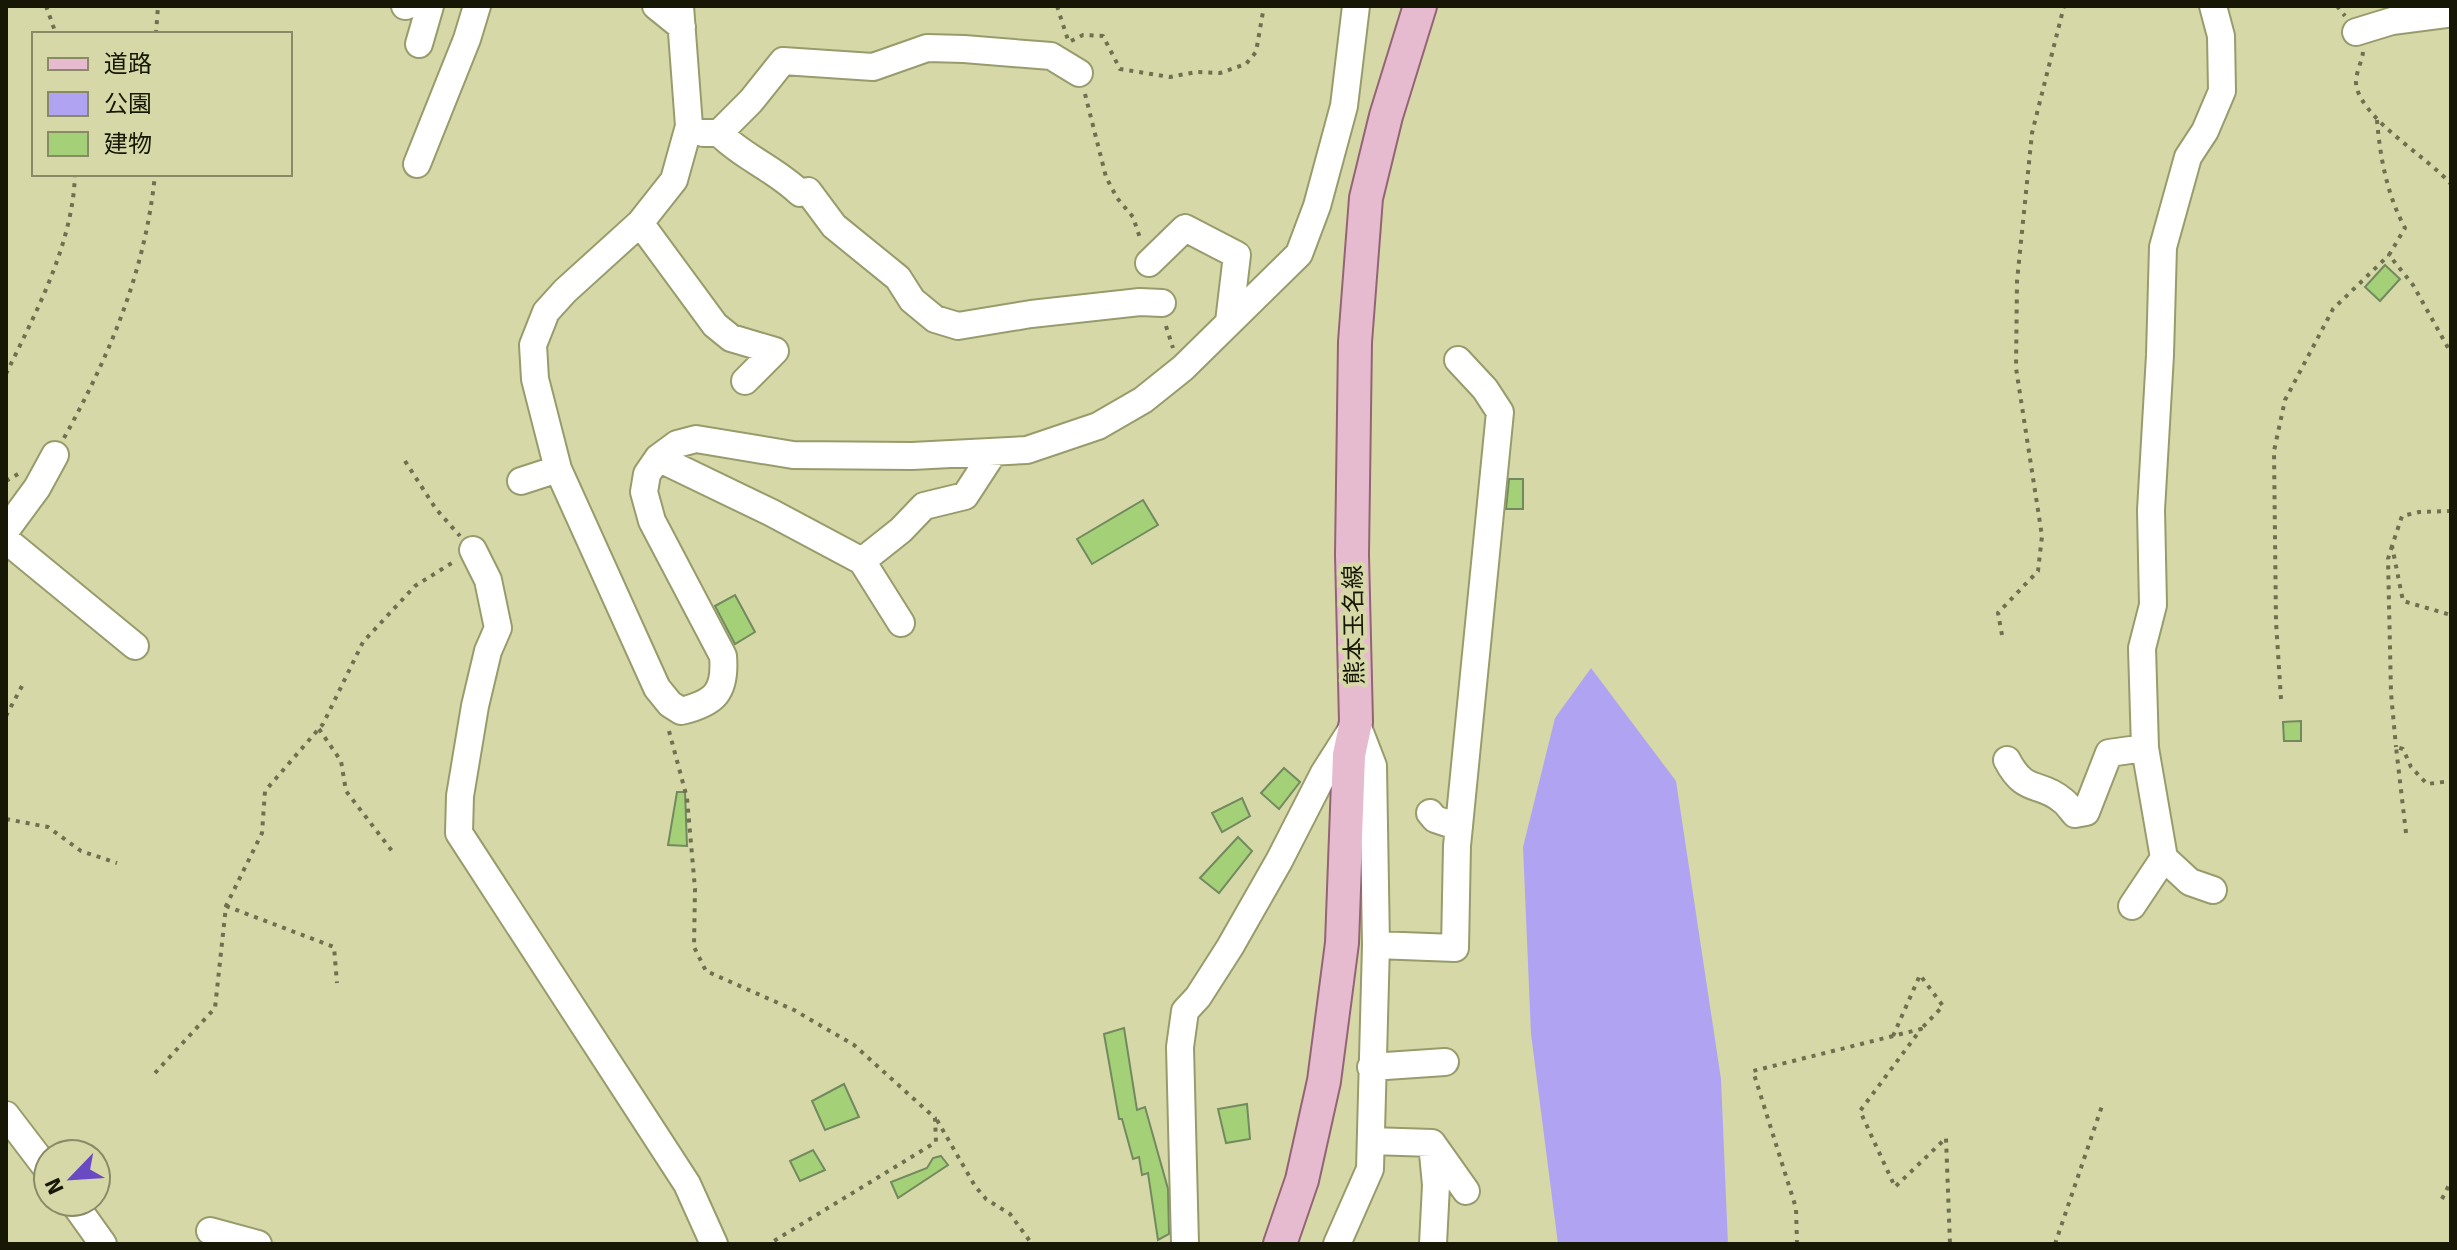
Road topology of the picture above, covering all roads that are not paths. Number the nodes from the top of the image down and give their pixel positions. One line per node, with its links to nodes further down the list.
1 (430, 6): 10 (street)
2 (477, 6): 14 (street)
3 (656, 6): 8 (street)
4 (1356, 6): 18 (street)
5 (1420, 6): 32 (main road, 熊本玉名線)
6 (2213, 6): 33 (street)
7 (2451, 11): 9 (street)
8 (681, 16): 12 (street)
9 (2356, 32)
10 (419, 44)
11 (1079, 73): 13 (street)
12 (688, 131): 13 (street); 15 (street)
13 (719, 133): 17 (street)
14 (417, 164)
15 (640, 223): 20 (street); 24 (street)
16 (1149, 263): 18 (street)
17 (1162, 303)
18 (1229, 322): 21 (street)
19 (1458, 360): 36 (street)
20 (745, 381)
21 (993, 453): 23 (street); 29 (street)
22 (55, 455): 26 (street)
23 (658, 458): 24 (street); 29 (street)
24 (558, 469): 25 (street)
25 (521, 481)
26 (6, 530)
27 (6, 540): 31 (street)
28 (473, 550): 52 (street)
29 (862, 561): 30 (street)
30 (901, 623)
31 (135, 646)
32 (1356, 722): 40 (street); 53 (street); 54 (main road, 熊本玉名線)
33 (2145, 748): 34 (street); 37 (street)
34 (2007, 760)
35 (1430, 813): 36 (street)
36 (1459, 827): 40 (street)
37 (2164, 858): 38 (street); 39 (street)
38 (2213, 890)
39 (2132, 906)
40 (1376, 945): 42 (street)
41 (1445, 1062): 42 (street)
42 (1371, 1067): 44 (street)
43 (6, 1115): 46 (street)
44 (1371, 1141): 45 (street); 55 (street)
45 (1432, 1143): 47 (street); 56 (street)
46 (32, 1149)
47 (1466, 1191)
48 (84, 1218): 50 (street)
49 (210, 1231): 51 (street)
50 (103, 1244)
51 (258, 1244)
52 (714, 1244)
53 (1185, 1244)
54 (1280, 1244)
55 (1337, 1244)
56 (1433, 1244)

